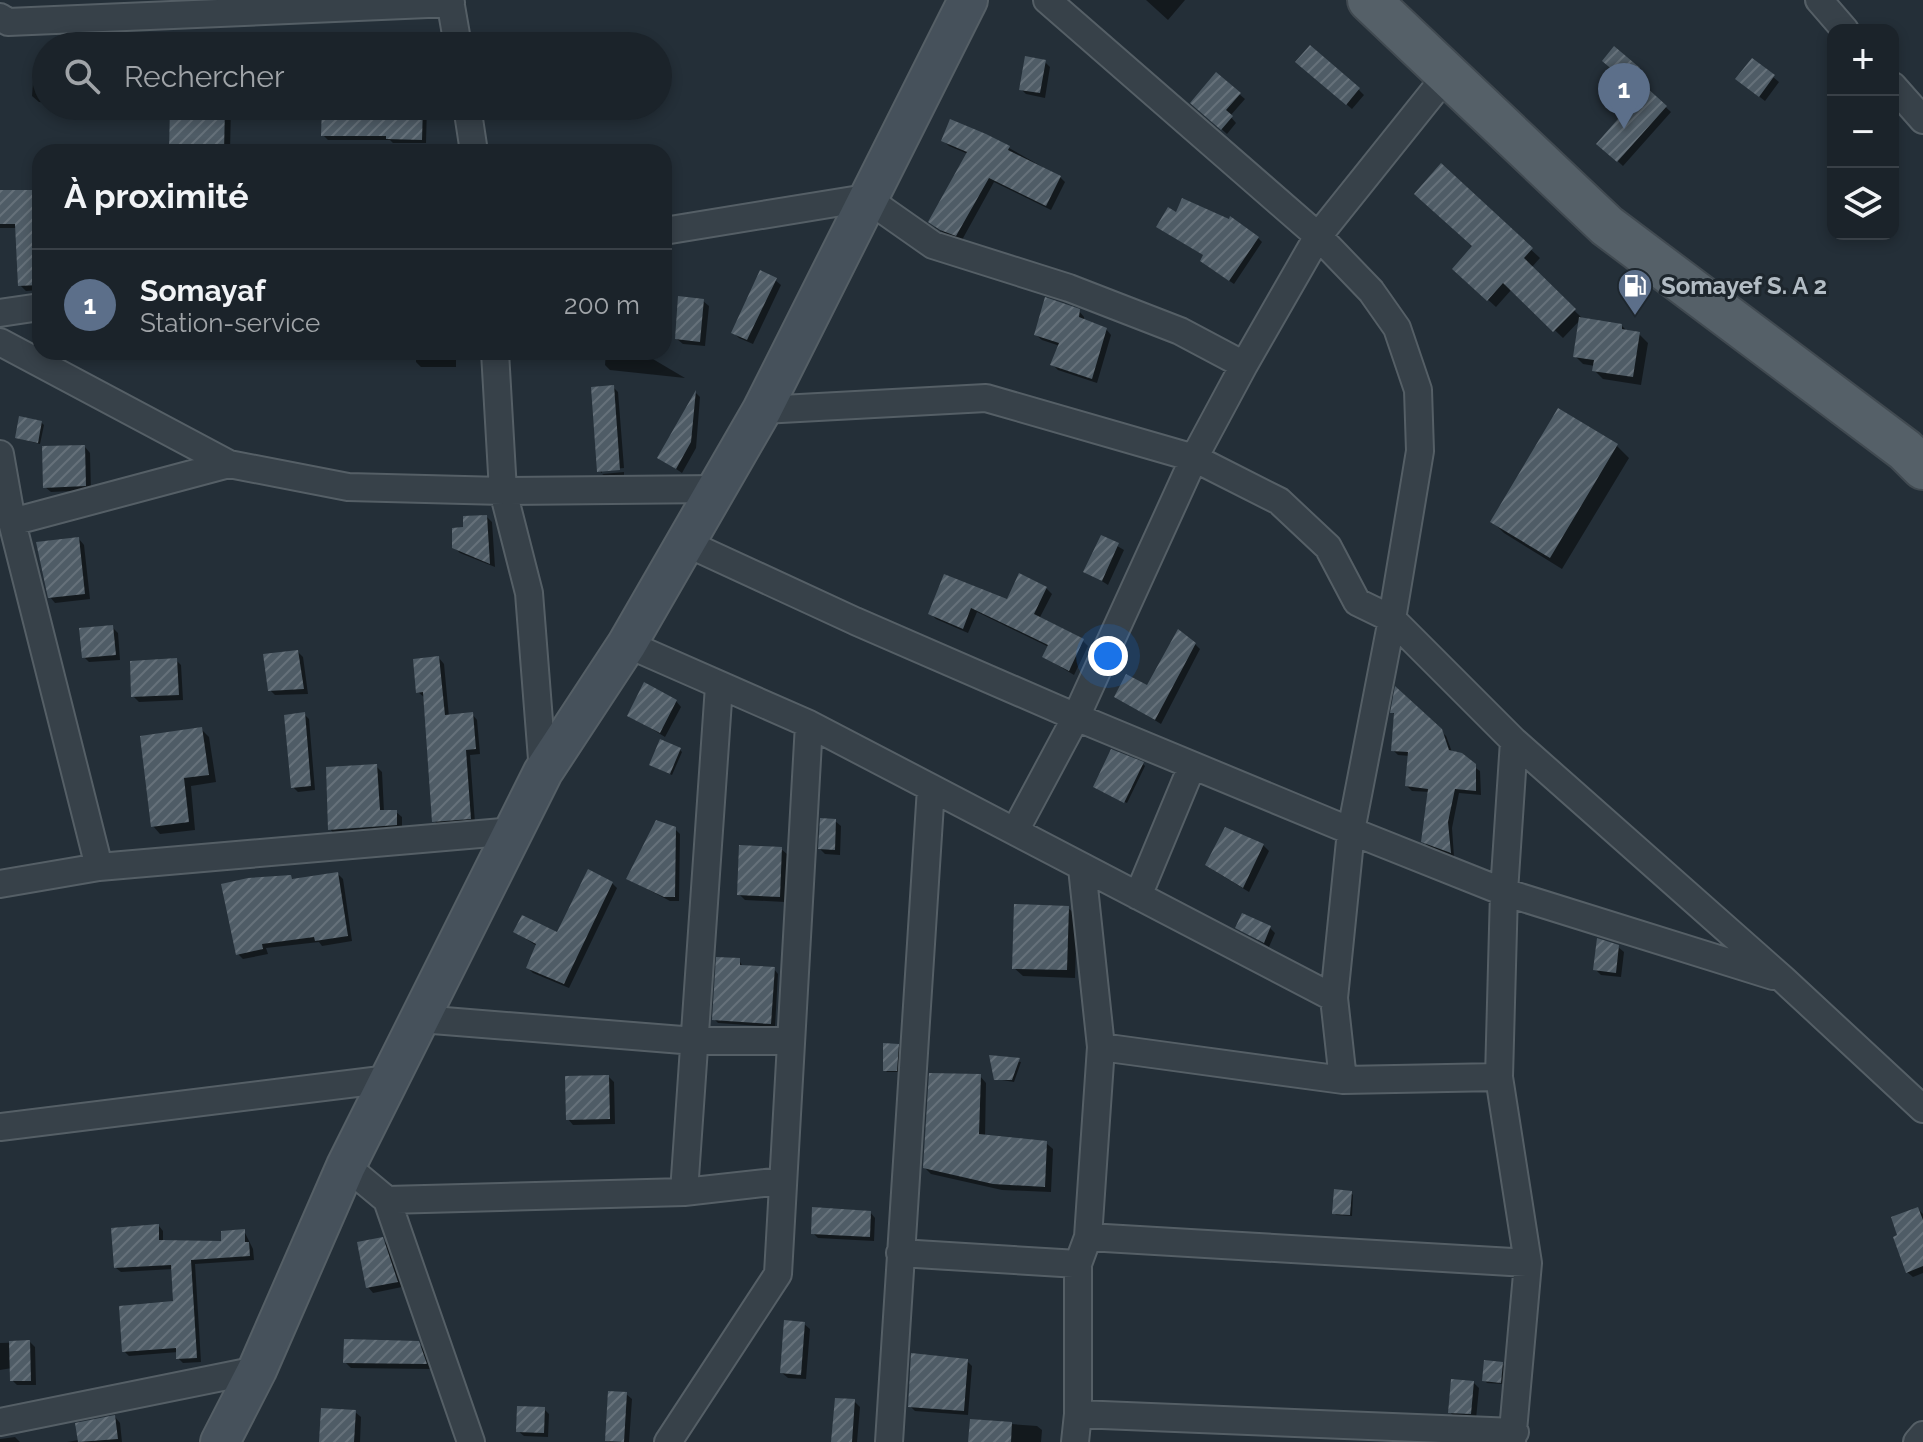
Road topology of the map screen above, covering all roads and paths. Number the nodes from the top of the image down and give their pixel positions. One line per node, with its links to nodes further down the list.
1 (968, 0): 14 (street)
2 (1047, 0): 16 (street)
3 (1369, 0): 9 (main road)
4 (1819, 0): 6 (street)
5 (451, 1): 7 (street); 8 (street)
6 (1840, 24)
7 (3, 25)
8 (456, 32)
9 (1447, 75): 16 (street); 28 (main road)
10 (1899, 93): 12 (street)
11 (469, 120): 13 (street)
12 (1923, 120)
13 (473, 144)
14 (866, 198): 15 (street); 23 (street); 24 (street)
15 (672, 230)
16 (1318, 236): 23 (street); 33 (street)
17 (32, 308): 18 (street)
18 (0, 313)
19 (0, 342): 20 (street)
20 (32, 359)
21 (34, 360): 27 (street)
22 (495, 360): 30 (street)
23 (1244, 365): 26 (street)
24 (762, 410): 26 (street); 29 (street)
25 (0, 454): 31 (street)
26 (1194, 458): 33 (street); 36 (street)
27 (229, 464): 30 (street); 31 (street)
28 (1923, 468)
29 (717, 489): 30 (street); 32 (street)
30 (503, 491): 40 (street)
31 (12, 522): 45 (street)
32 (686, 543): 34 (street); 36 (street)
33 (1392, 619): 38 (street); 44 (street)
34 (627, 644): 35 (street); 40 (street)
35 (719, 686): 37 (street); 53 (street)
36 (1076, 717): 39 (street); 43 (street)
37 (809, 724): 41 (street); 54 (street)
38 (1514, 741): 48 (street); 50 (street)
39 (1192, 766): 44 (street); 49 (street)
40 (543, 772): 42 (street)
41 (931, 788): 43 (street); 66 (street)
42 (514, 831): 45 (street); 52 (street)
43 (1015, 831): 46 (street)
44 (1351, 831): 48 (street); 51 (street)
45 (99, 867): 47 (street)
46 (1082, 868): 49 (street); 55 (street)
47 (0, 884)
48 (1504, 892): 50 (street); 56 (street)
49 (1138, 896): 51 (street)
50 (1784, 980): 59 (street)
51 (1334, 998): 58 (street)
52 (420, 1019): 53 (street); 57 (street)
53 (695, 1041): 54 (street); 63 (street)
54 (790, 1041): 62 (street)
55 (1101, 1047): 58 (street); 65 (street)
56 (1499, 1077): 58 (street); 67 (street)
57 (389, 1079): 60 (street); 61 (street)
58 (1343, 1080)
59 (1923, 1109)
60 (0, 1127)
61 (346, 1166): 64 (street); 69 (street)
62 (782, 1181): 63 (street); 76 (street)
63 (684, 1192): 64 (street)
64 (387, 1200): 75 (street)
65 (1088, 1237): 67 (street); 68 (street)
66 (900, 1253): 68 (street); 77 (street)
67 (1528, 1263): 73 (street)
68 (1078, 1264): 70 (street)
69 (257, 1370): 71 (street); 74 (street)
70 (1078, 1414): 73 (street); 78 (street)
71 (0, 1422)
72 (1923, 1435): 79 (street)
73 (1513, 1437)
74 (220, 1442)
75 (471, 1442)
76 (668, 1442)
77 (889, 1442)
78 (1075, 1442)
79 (1917, 1442)

